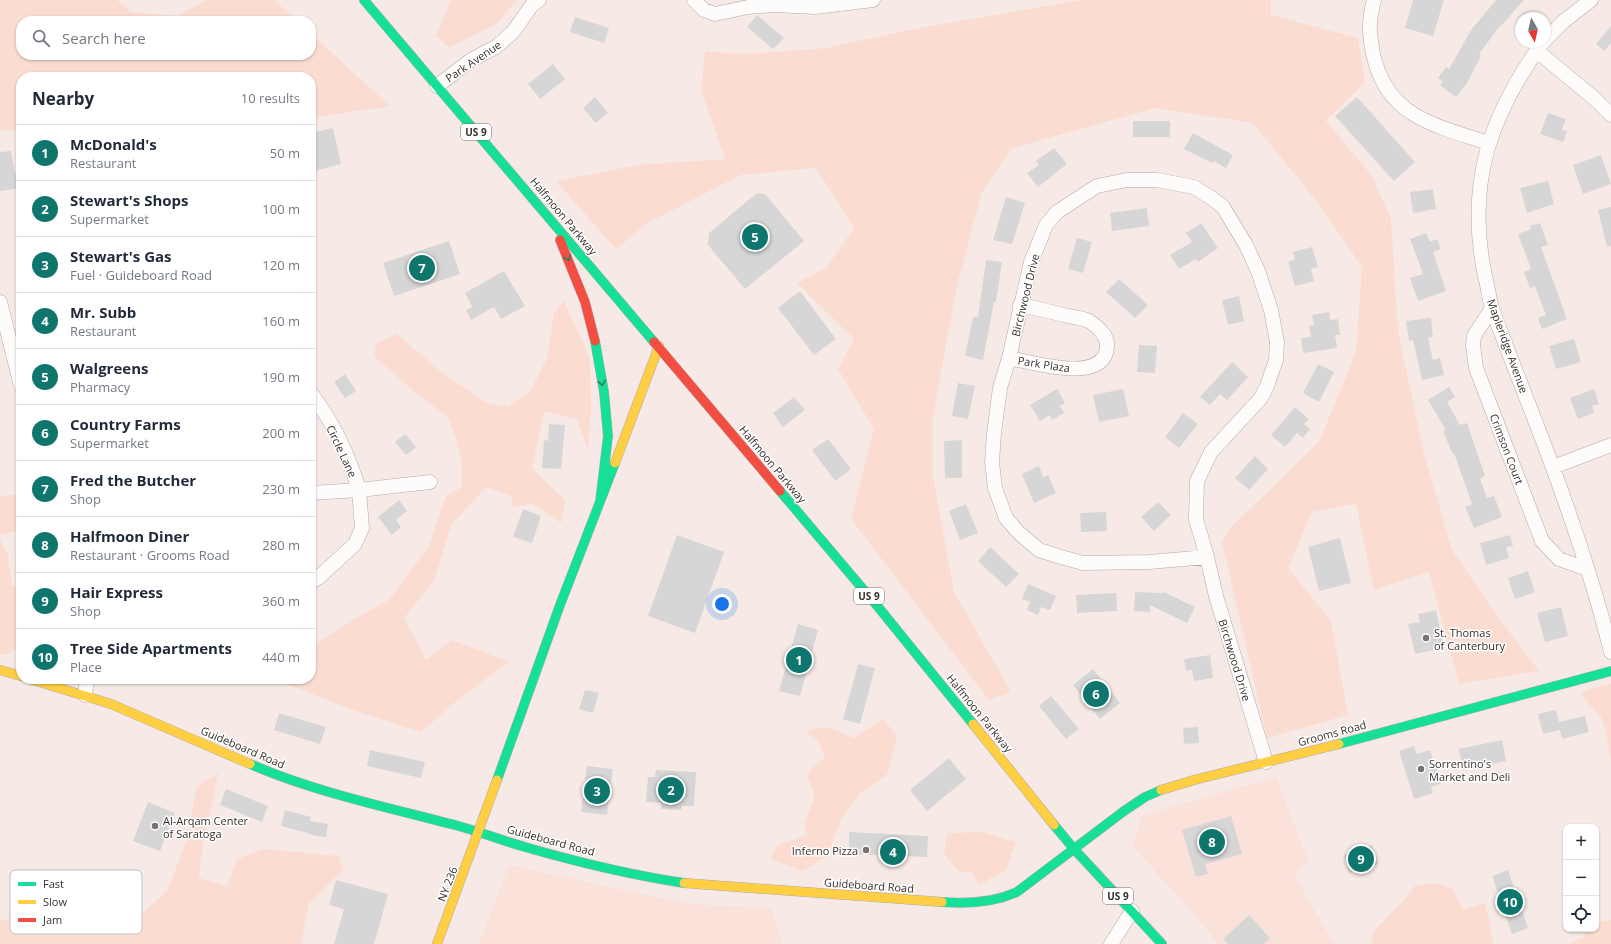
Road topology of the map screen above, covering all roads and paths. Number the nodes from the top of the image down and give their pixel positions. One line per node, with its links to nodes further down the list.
1 (364, 0): 10 (main road, Halfmoon Parkway / US 9)
2 (540, 0): 10 (street, Park Avenue)
3 (694, 0): 4 (street)
4 (873, 0)
5 (1374, 0): 12 (street)
6 (1591, 0): 7 (street, Mapleridge Avenue)
7 (1551, 35)
8 (1539, 48): 12 (street, Mapleridge Avenue)
9 (1546, 48): 11 (street)
10 (437, 86): 13 (main road, Halfmoon Parkway / US 9)
11 (1611, 115)
12 (1488, 143): 16 (street, Mapleridge Avenue)
13 (553, 222): 17 (main road, Halfmoon Parkway / US 9); 26 (main road, one-way to 26)
14 (0, 302): 19 (street)
15 (1020, 305): 18 (street, Birchwood Drive); 18 (street, Park Plaza); 27 (street, Birchwood Drive)
16 (1492, 308): 22 (street, Mapleridge Avenue); 28 (street, Crimson Court)
17 (659, 346): 26 (main road, NY 236); 39 (main road, Halfmoon Parkway / US 9)
18 (1009, 358): 27 (street, Birchwood Drive)
19 (16, 366)
20 (316, 401): 24 (street, Circle Lane)
21 (1611, 445): 22 (street)
22 (1553, 467): 28 (street, Mapleridge Avenue)
23 (430, 482): 24 (street)
24 (359, 490): 25 (street, Circle Lane); 29 (street)
25 (316, 492)
26 (600, 502): 38 (main road, NY 236)
27 (1207, 557): 37 (street, Birchwood Drive)
28 (1587, 569): 30 (street, Mapleridge Avenue)
29 (316, 579)
30 (1611, 652)
31 (0, 670): 33 (main road)
32 (1611, 671): 37 (main road, Grooms Road)
33 (16, 675)
34 (48, 684): 36 (main road, Guideboard Road)
35 (87, 684): 36 (street)
36 (86, 695): 38 (main road, Guideboard Road)
37 (1266, 762): 39 (main road, Grooms Road)
38 (479, 832): 39 (main road, Guideboard Road); 41 (main road, NY 236 / NY 236)
39 (1074, 849): 40 (main road, Halfmoon Parkway / US 9)
40 (1132, 911): 42 (street); 43 (main road, Halfmoon Parkway / US 9)
41 (437, 944)
42 (1111, 944)
43 (1162, 944)

